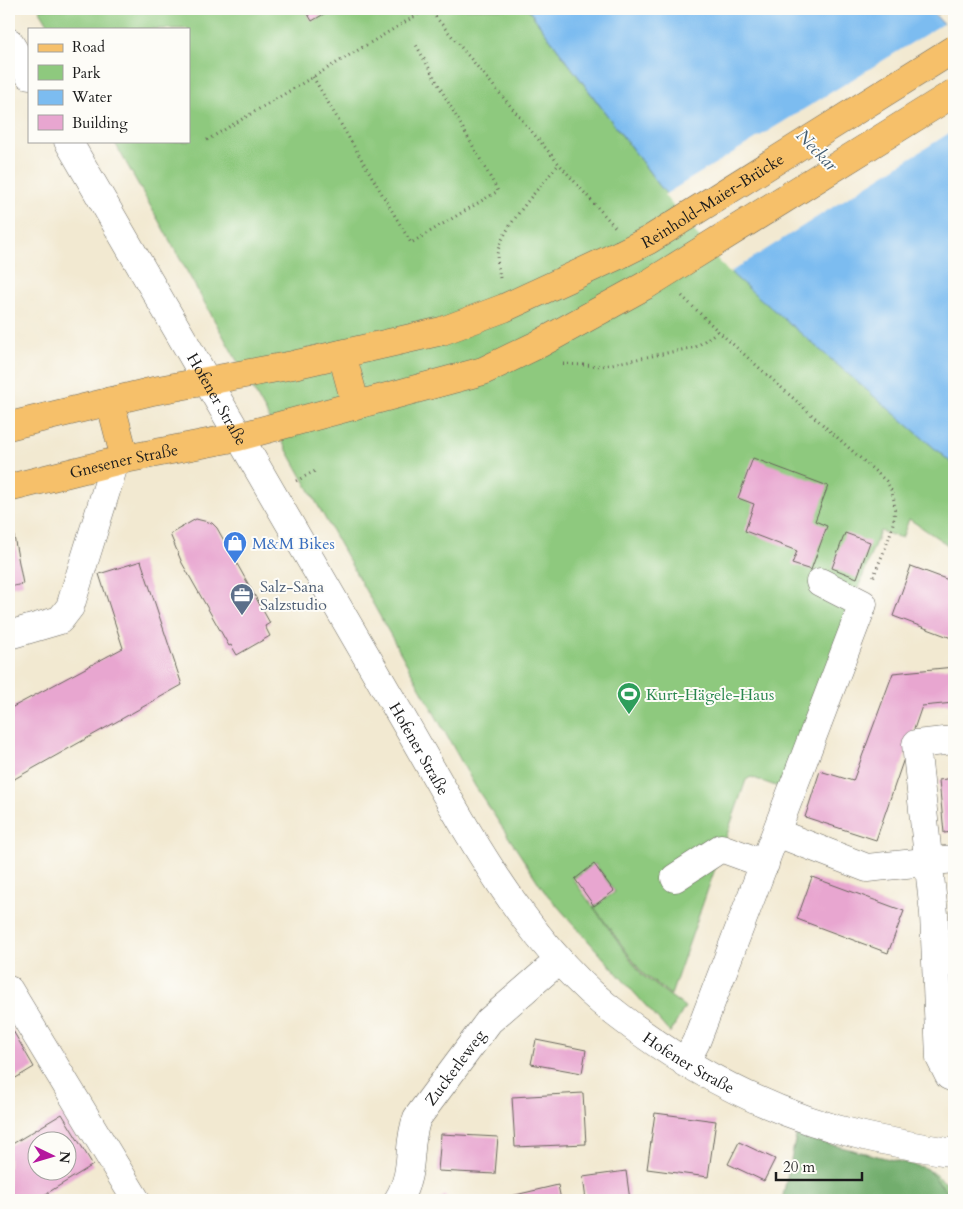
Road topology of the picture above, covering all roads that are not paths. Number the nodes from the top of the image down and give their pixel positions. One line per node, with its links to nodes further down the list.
1 (9, 42): 3 (street)
2 (954, 49): 6 (main road, Reinhold-Maier-Brücke, bridge)
3 (28, 73)
4 (954, 93): 9 (main road, Gnesener Straße, bridge)
5 (69, 142): 7 (street, Hofener Straße)
6 (342, 354): 7 (main road, Reinhold-Maier-Brücke); 9 (main road)
7 (206, 380): 8 (main road); 11 (street, Hofener Straße)
8 (110, 401): 10 (main road); 12 (main road)
9 (356, 406): 11 (main road, Gnesener Straße)
10 (9, 426)
11 (238, 437): 12 (main road, Gnesener Straße); 21 (street, Hofener Straße)
12 (120, 461): 13 (main road, Gnesener Straße); 15 (street)
13 (9, 488)
14 (820, 582): 17 (street)
15 (9, 634)
16 (954, 740): 18 (street)
17 (777, 833): 18 (street); 19 (street)
18 (941, 860): 24 (street)
19 (765, 864): 20 (street); 23 (street)
20 (675, 878)
21 (558, 961): 23 (street, Hofener Straße); 27 (street, Zuckerleweg)
22 (9, 990): 26 (street)
23 (685, 1063): 25 (street, Hofener Straße)
24 (954, 1078)
25 (954, 1153)
26 (136, 1200)
27 (398, 1200)

